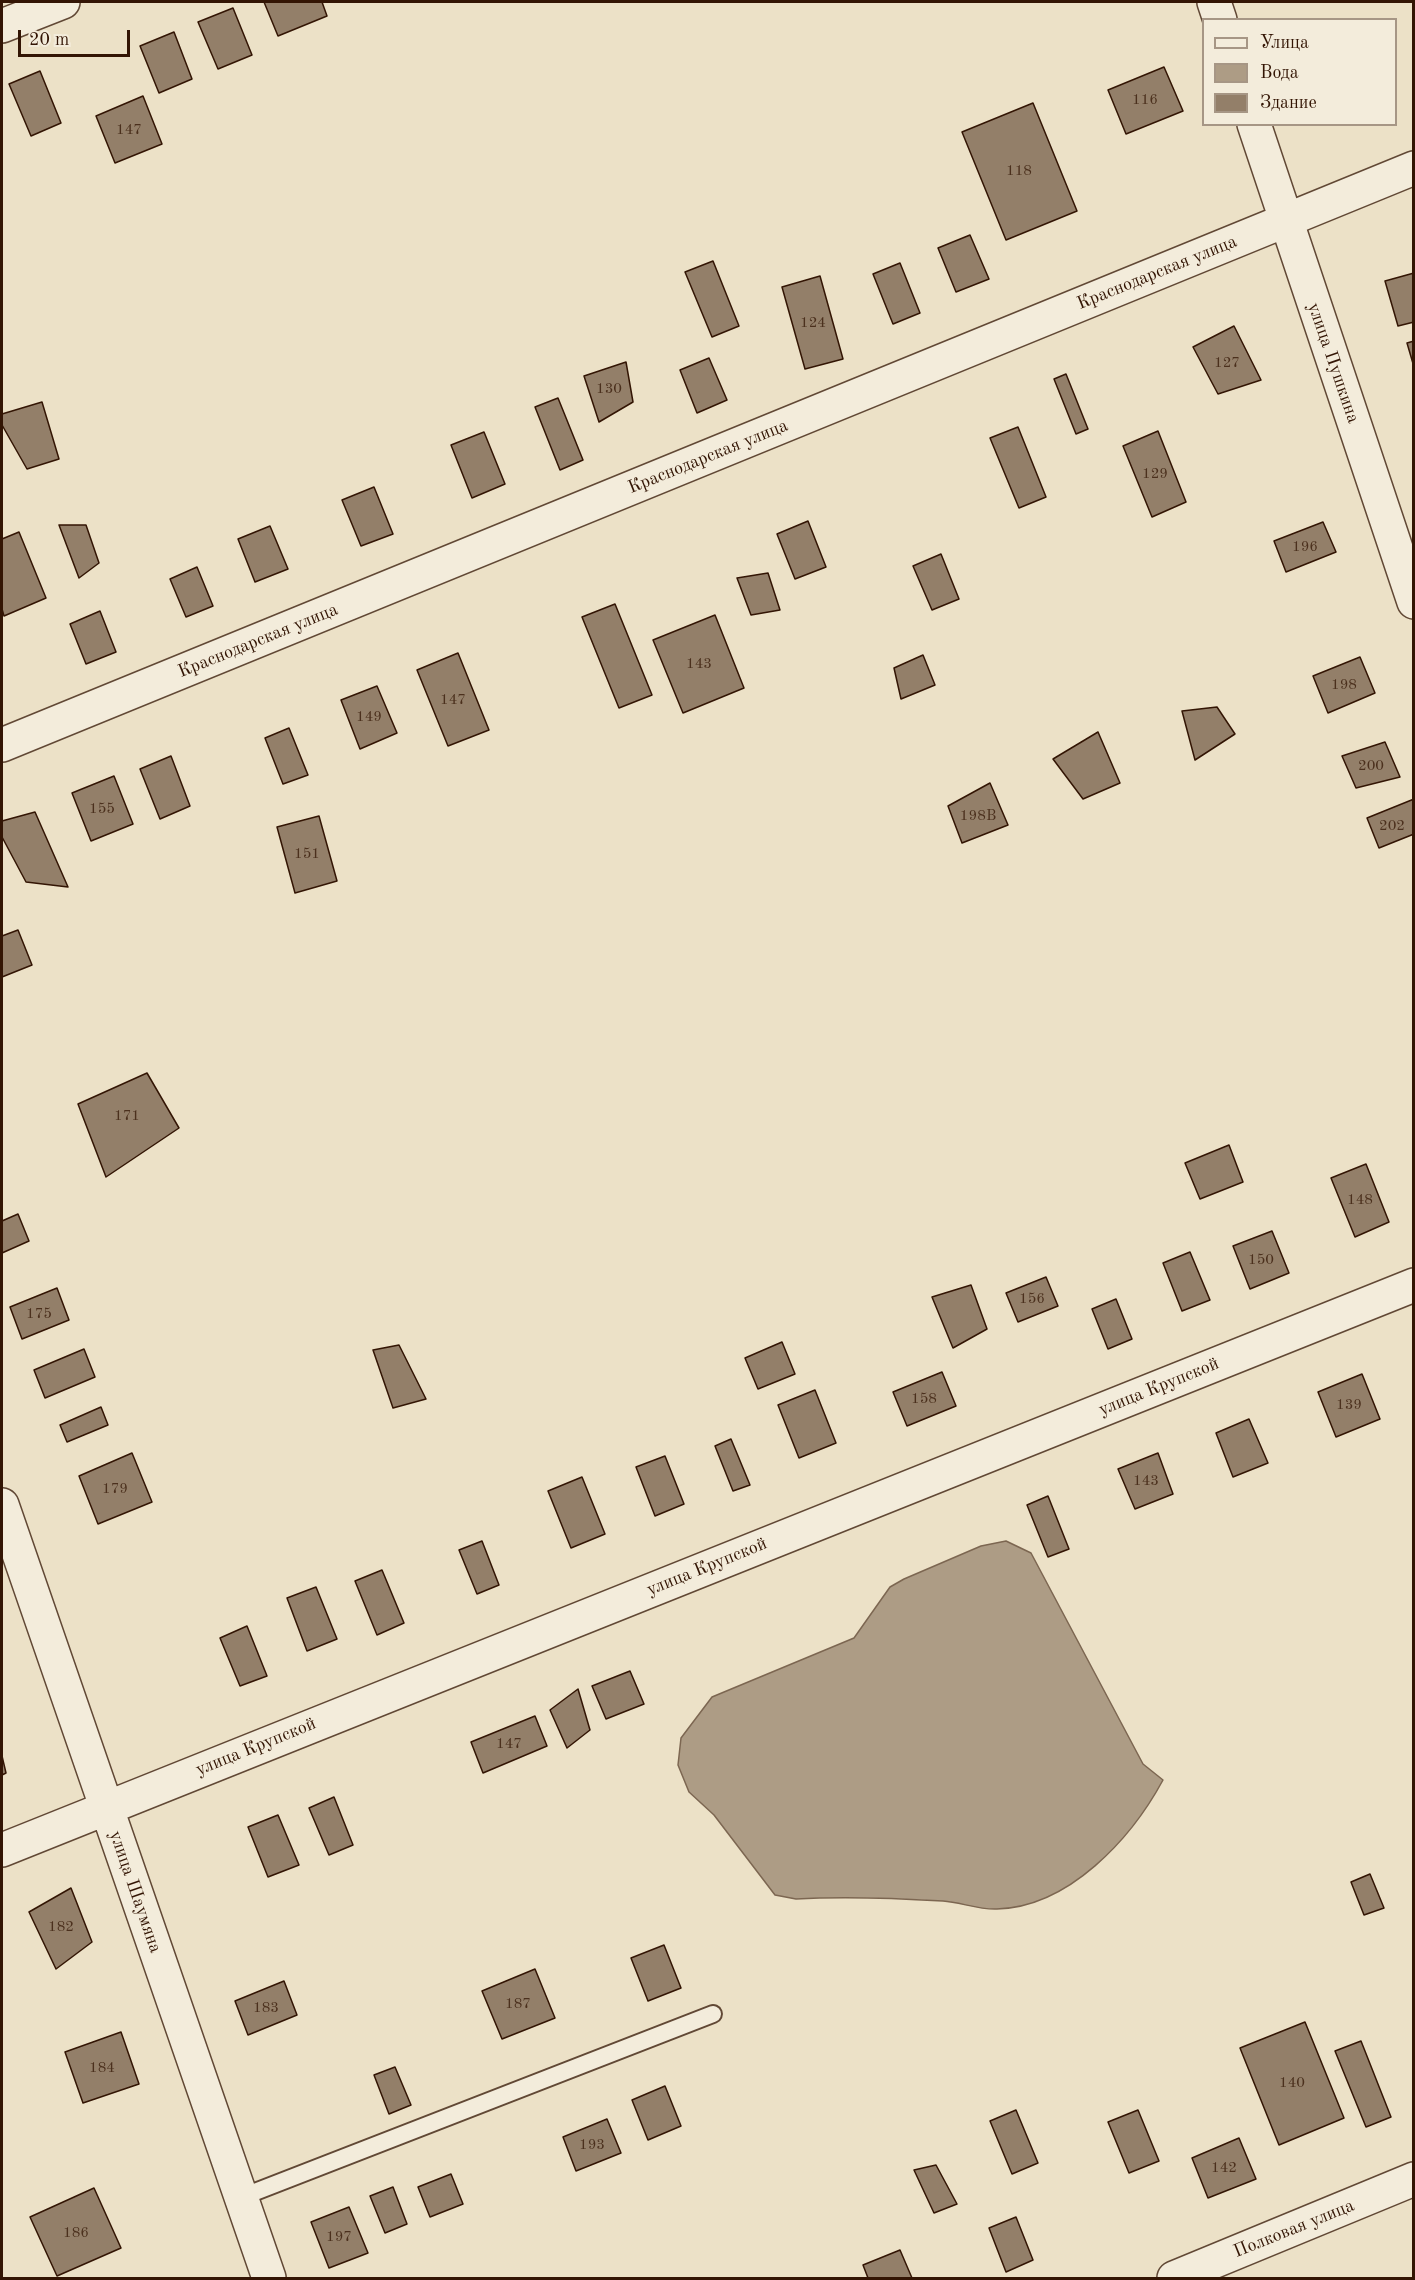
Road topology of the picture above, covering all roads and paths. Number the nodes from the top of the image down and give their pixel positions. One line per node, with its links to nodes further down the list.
1 (63, 2): 4 (street)
2 (1214, 2): 3 (street)
3 (1219, 18)
4 (2, 26)
5 (1255, 126): 7 (street, улица Пушкина)
6 (1413, 168): 7 (street, Краснодарская улица)
7 (1286, 221): 8 (street, улица Пушкина); 9 (street, Краснодарская улица)
8 (1413, 602)
9 (2, 746)
10 (1413, 1285): 12 (street, улица Крупской)
11 (2, 1505): 12 (street, улица Шаумяна)
12 (105, 1808): 13 (street, улица Крупской); 16 (street, улица Шаумяна)
13 (2, 1850)
14 (713, 2014): 16 (lane)
15 (1413, 2179): 18 (street, Полковая улица)
16 (242, 2197): 17 (street, улица Шаумяна)
17 (269, 2278)
18 (1174, 2278)

